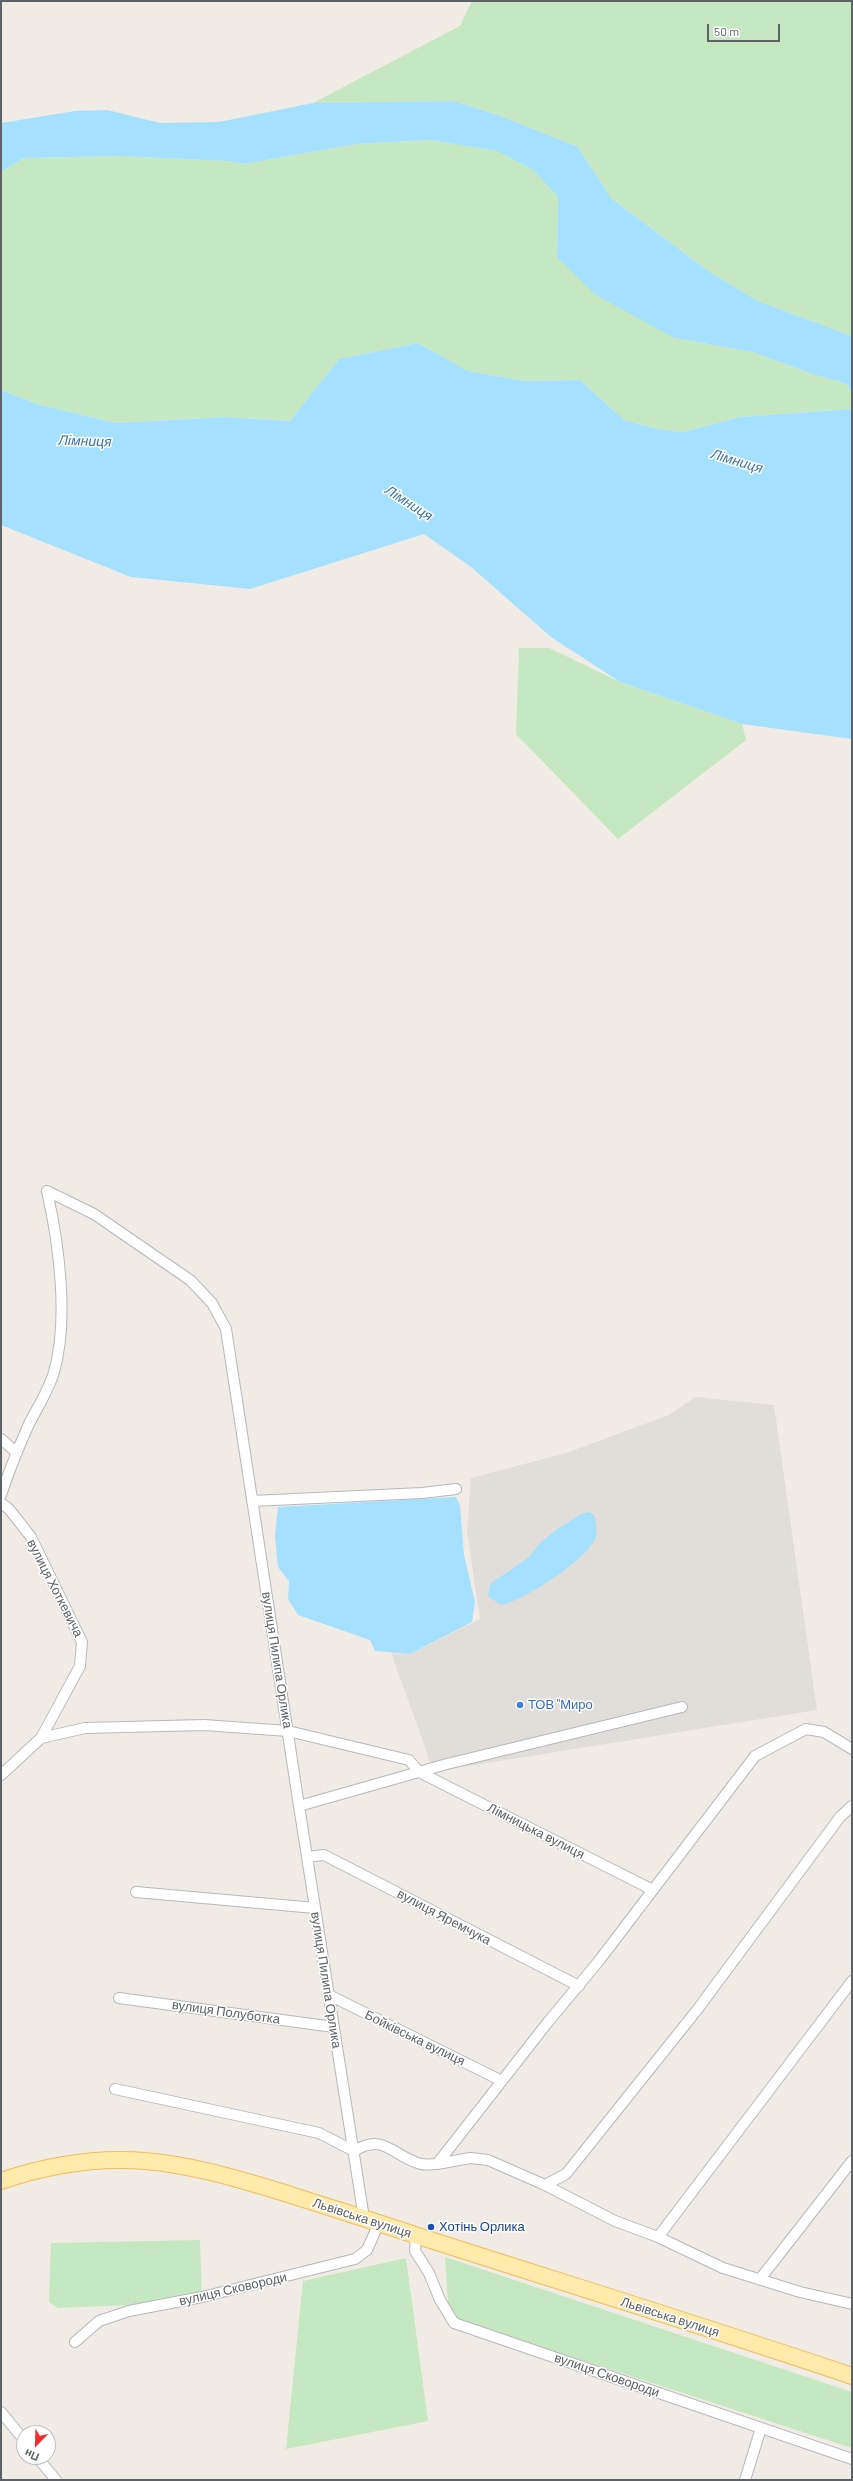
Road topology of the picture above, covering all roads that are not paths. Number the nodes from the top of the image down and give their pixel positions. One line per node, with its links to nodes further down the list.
1 (1, 1439): 2 (street)
2 (16, 1452): 4 (street); 5 (street, вулиця Пилипа Орлика)
3 (456, 1489): 5 (street)
4 (1, 1495)
5 (252, 1500): 8 (street, вулиця Пилипа Орлика)
6 (1, 1503): 9 (street, вулиця Хоткевича)
7 (682, 1707): 11 (street)
8 (288, 1731): 9 (street, Лімницька вулиця); 11 (street, Лімницька вулиця); 13 (street, вулиця Пилипа Орлика)
9 (41, 1738): 12 (street, вулиця Хоткевича)
10 (852, 1749): 16 (street)
11 (419, 1772): 13 (street); 16 (street, Лімницька вулиця)
12 (1, 1775)
13 (299, 1806): 15 (street, вулиця Пилипа Орлика)
14 (852, 1806): 30 (street)
15 (307, 1856): 18 (street, вулиця Пилипа Орлика); 20 (street, вулиця Яремчука)
16 (653, 1890): 20 (street)
17 (136, 1892): 18 (street)
18 (315, 1908): 21 (street, вулиця Пилипа Орлика)
19 (852, 1981): 33 (street)
20 (579, 1986): 24 (street)
21 (329, 1995): 23 (street, вулиця Пилипа Орлика); 24 (street, Бойківська вулиця)
22 (119, 1998): 23 (street, вулиця Полуботка)
23 (334, 2027): 26 (street, вулиця Пилипа Орлика)
24 (502, 2081): 28 (street)
25 (116, 2089): 26 (street)
26 (354, 2151): 28 (street); 31 (street, вулиця Пилипа Орлика)
27 (852, 2161): 34 (street)
28 (437, 2164): 30 (street)
29 (1, 2181): 31 (main road, Львівська вулиця)
30 (545, 2185): 33 (street)
31 (372, 2221): 32 (main road, Львівська вулиця); 36 (street, вулиця Сковороди)
32 (416, 2235): 37 (main road, Львівська вулиця); 39 (street, вулиця Сковороди)
33 (658, 2237): 34 (street)
34 (760, 2279): 35 (street)
35 (852, 2304)
36 (75, 2342)
37 (852, 2376)
38 (1, 2412): 40 (street)
39 (761, 2428): 41 (street, вулиця Сковороди); 44 (street)
40 (16, 2430)
41 (852, 2459)
42 (44, 2465): 43 (street)
43 (56, 2480)
44 (744, 2480)

